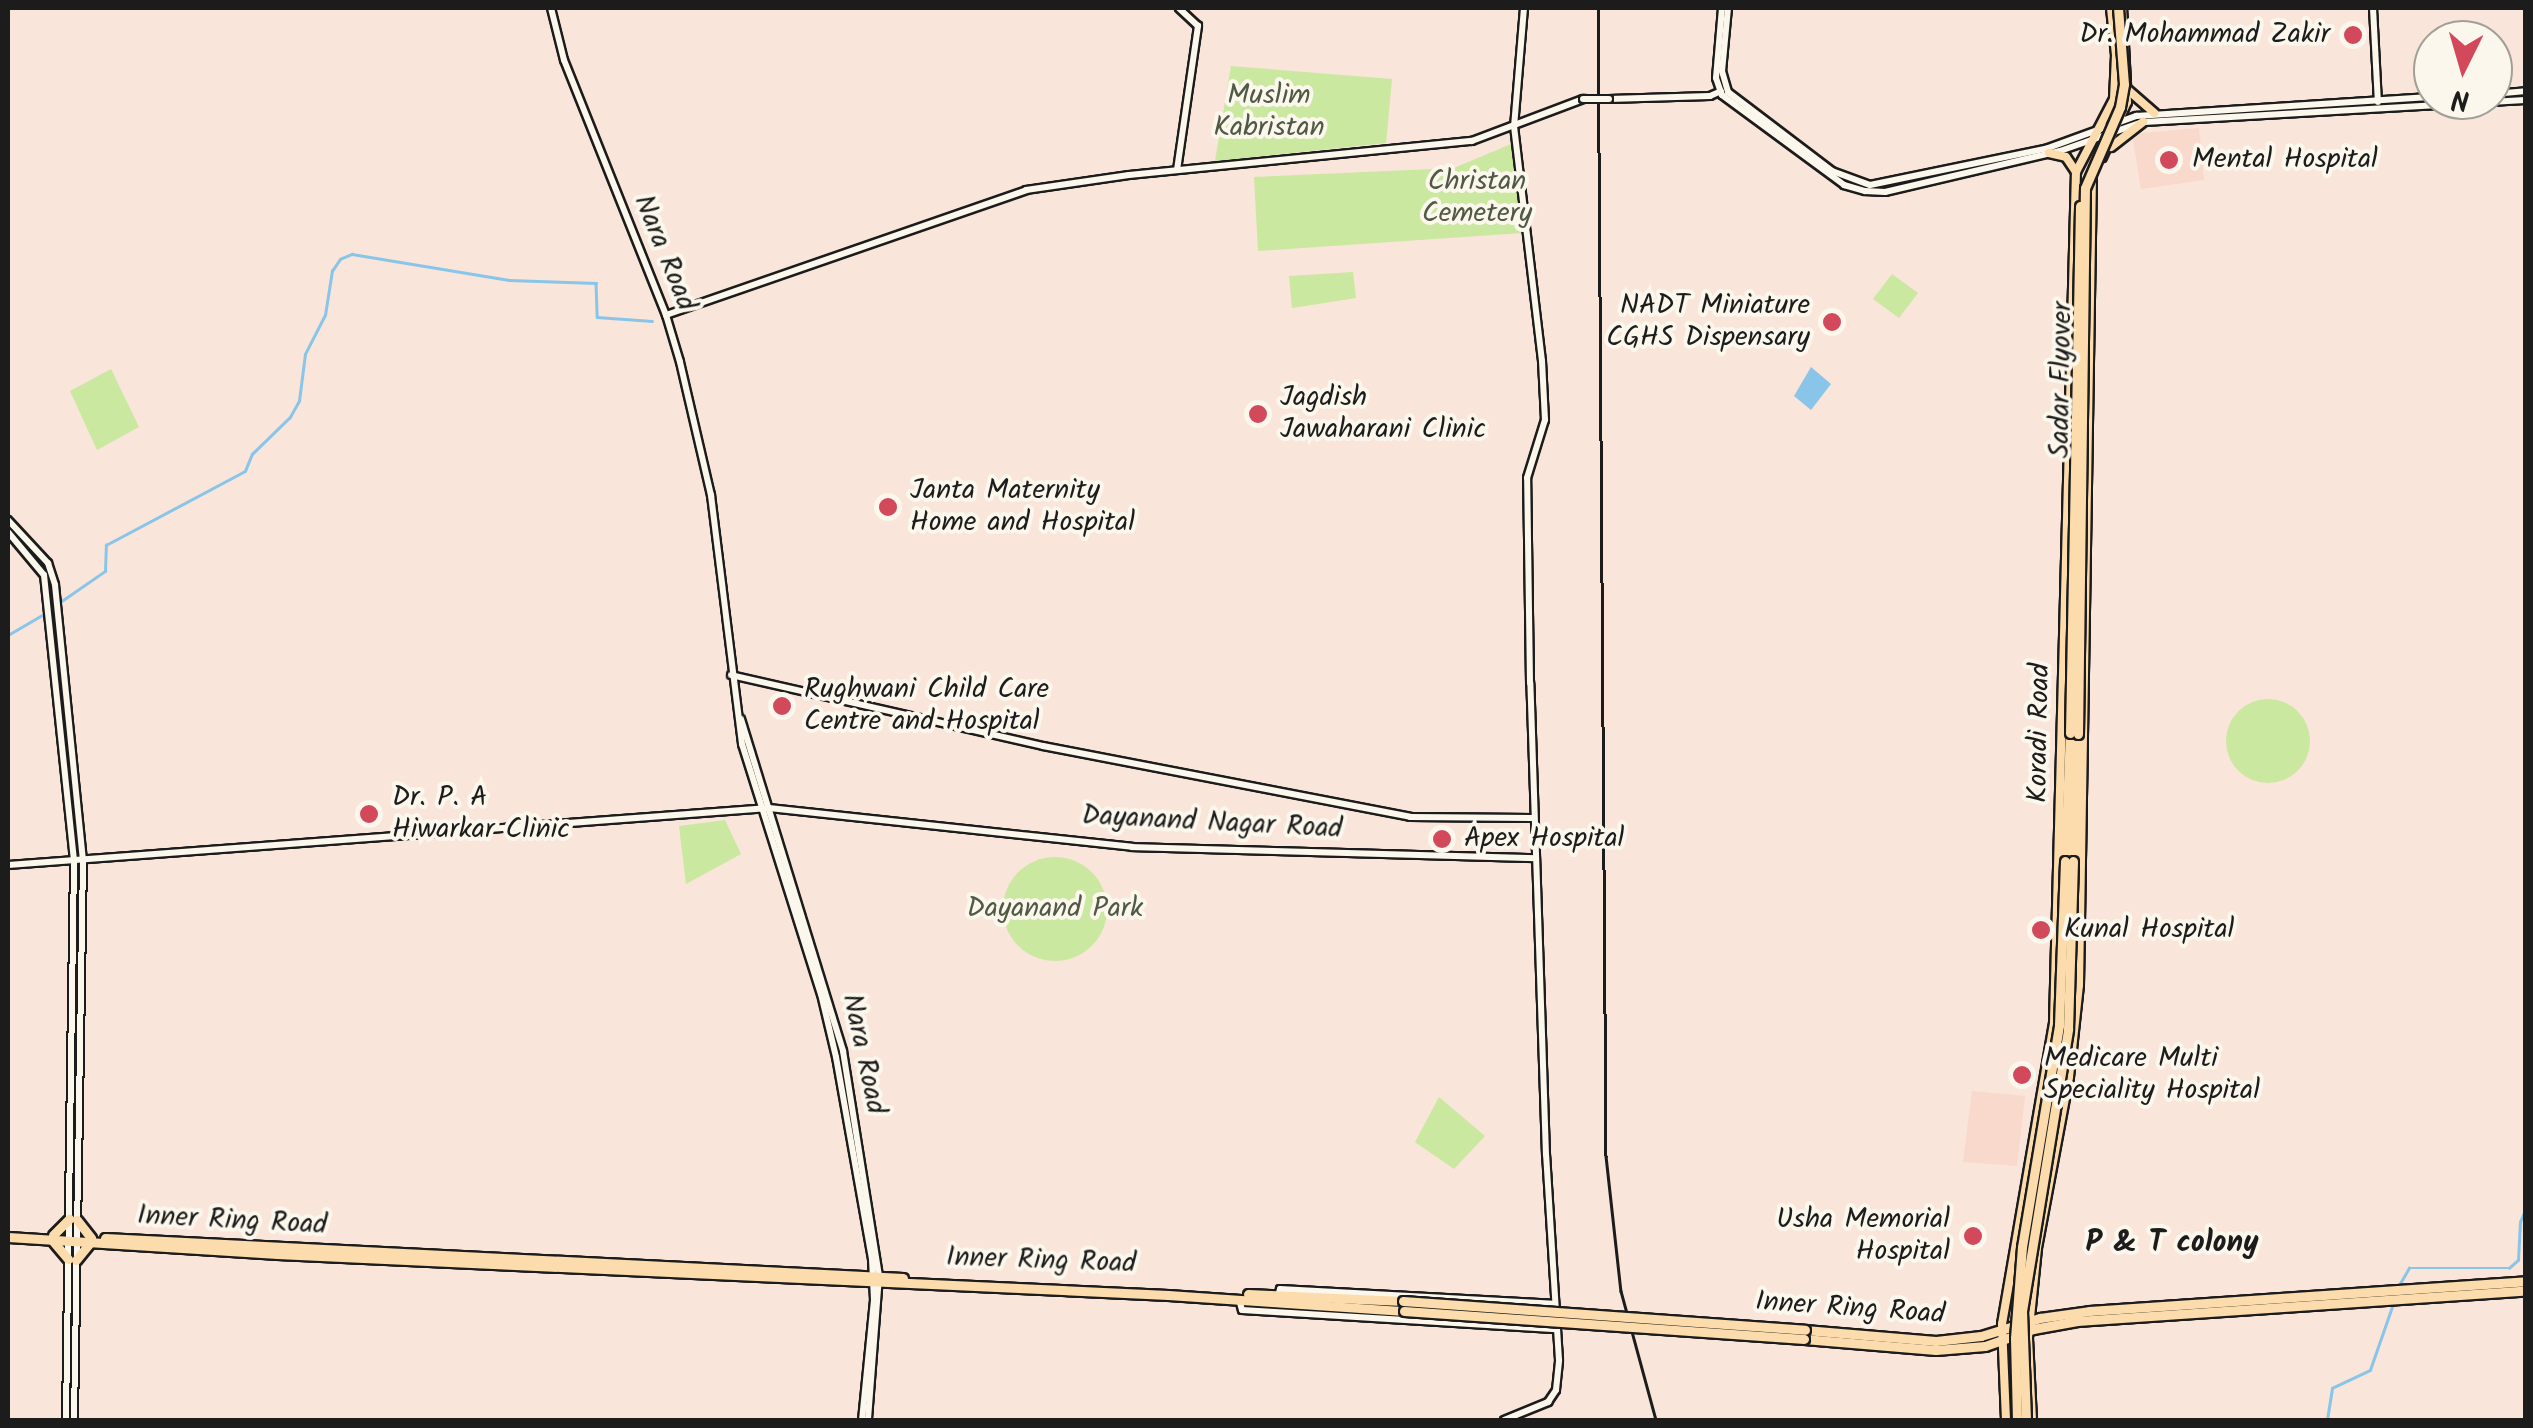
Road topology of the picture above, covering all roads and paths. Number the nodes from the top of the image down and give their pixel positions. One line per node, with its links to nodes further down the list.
1 (551, 8): 23 (street, Nara Road)
2 (1178, 8): 21 (street)
3 (1524, 8): 15 (street)
4 (1725, 8): 7 (street)
5 (2116, 8): 8 (main road, Koradi Road); 16 (main road); 31 (highway, Sadar Flyover, bridge)
6 (2373, 8): 11 (street)
7 (1723, 90): 15 (street, bridge); 20 (street)
8 (2128, 90): 12 (main road); 14 (main road, Koradi Road)
9 (2413, 100): 11 (street)
10 (2526, 100): 11 (street)
11 (2378, 104): 12 (street); 13 (street)
12 (2154, 113): 14 (street)
13 (2143, 122): 14 (street); 18 (main road)
14 (2118, 126): 16 (street); 17 (street); 18 (main road, Koradi Road)
15 (1514, 128): 21 (street); 33 (street)
16 (2103, 128): 17 (main road); 20 (street)
17 (2097, 138): 19 (street); 22 (main road)
18 (2106, 151): 25 (main road, Koradi Road)
19 (2049, 154): 20 (street); 22 (main road)
20 (1977, 167)
21 (1176, 171): 23 (street)
22 (2076, 172): 24 (main road, Koradi Road)
23 (666, 316): 28 (street, Nara Road)
24 (2069, 467): 25 (main road); 31 (main road, Koradi Road)
25 (2090, 468): 31 (main road, Koradi Road)
26 (8, 520): 29 (street)
27 (8, 532): 30 (street)
28 (731, 675): 32 (street, Nara Road); 33 (street)
29 (70, 720): 30 (street); 35 (street)
30 (60, 721): 35 (street)
31 (2074, 761): 36 (highway); 36 (highway); 39 (main road, Koradi Road); 40 (main road, Koradi Road)
32 (765, 808): 34 (street, Dayanand Nagar Road); 35 (street, Dayanand Nagar Road); 46 (street, Nara Road); 46 (street, Nara Road)
33 (1532, 818): 34 (street)
34 (1534, 858): 52 (street)
35 (78, 859): 37 (street, Dayanand Nagar Road); 38 (street)
36 (2069, 861): 66 (highway, bridge); 67 (highway, bridge)
37 (8, 864)
38 (73, 1220): 42 (highway); 43 (street); 44 (highway)
39 (2016, 1229): 40 (main road); 56 (main road, Koradi Road)
40 (2040, 1230): 54 (main road, Koradi Road)
41 (8, 1234): 42 (highway, Inner Ring Road)
42 (53, 1237): 43 (highway, Inner Ring Road); 45 (highway)
43 (73, 1239): 44 (highway, Inner Ring Road); 45 (street)
44 (90, 1240): 45 (highway); 46 (highway, Inner Ring Road); 46 (highway, Inner Ring Road)
45 (72, 1259): 61 (street); 62 (street)
46 (876, 1279): 50 (highway, Inner Ring Road); 51 (highway, Inner Ring Road); 63 (street, Nara Road)
47 (2526, 1282): 49 (highway)
48 (2526, 1290): 49 (highway)
49 (2392, 1295): 54 (highway)
50 (1278, 1296): 52 (street); 53 (highway, Inner Ring Road)
51 (1239, 1299): 53 (highway, Inner Ring Road); 55 (street)
52 (1554, 1304): 55 (street)
53 (1404, 1306): 57 (highway, Inner Ring Road, bridge)
54 (2029, 1326): 56 (highway, Inner Ring Road); 58 (highway, Inner Ring Road); 59 (main road)
55 (1556, 1329): 64 (street)
56 (2001, 1330): 57 (highway, Inner Ring Road); 58 (main road, Koradi Road)
57 (1804, 1334): 58 (highway, Inner Ring Road)
58 (2000, 1342): 60 (main road)
59 (2028, 1349): 60 (main road); 67 (main road)
60 (2001, 1354): 65 (main road)
61 (66, 1420)
62 (74, 1420)
63 (865, 1420)
64 (1504, 1420)
65 (2006, 1420)
66 (2017, 1420)
67 (2029, 1420)

